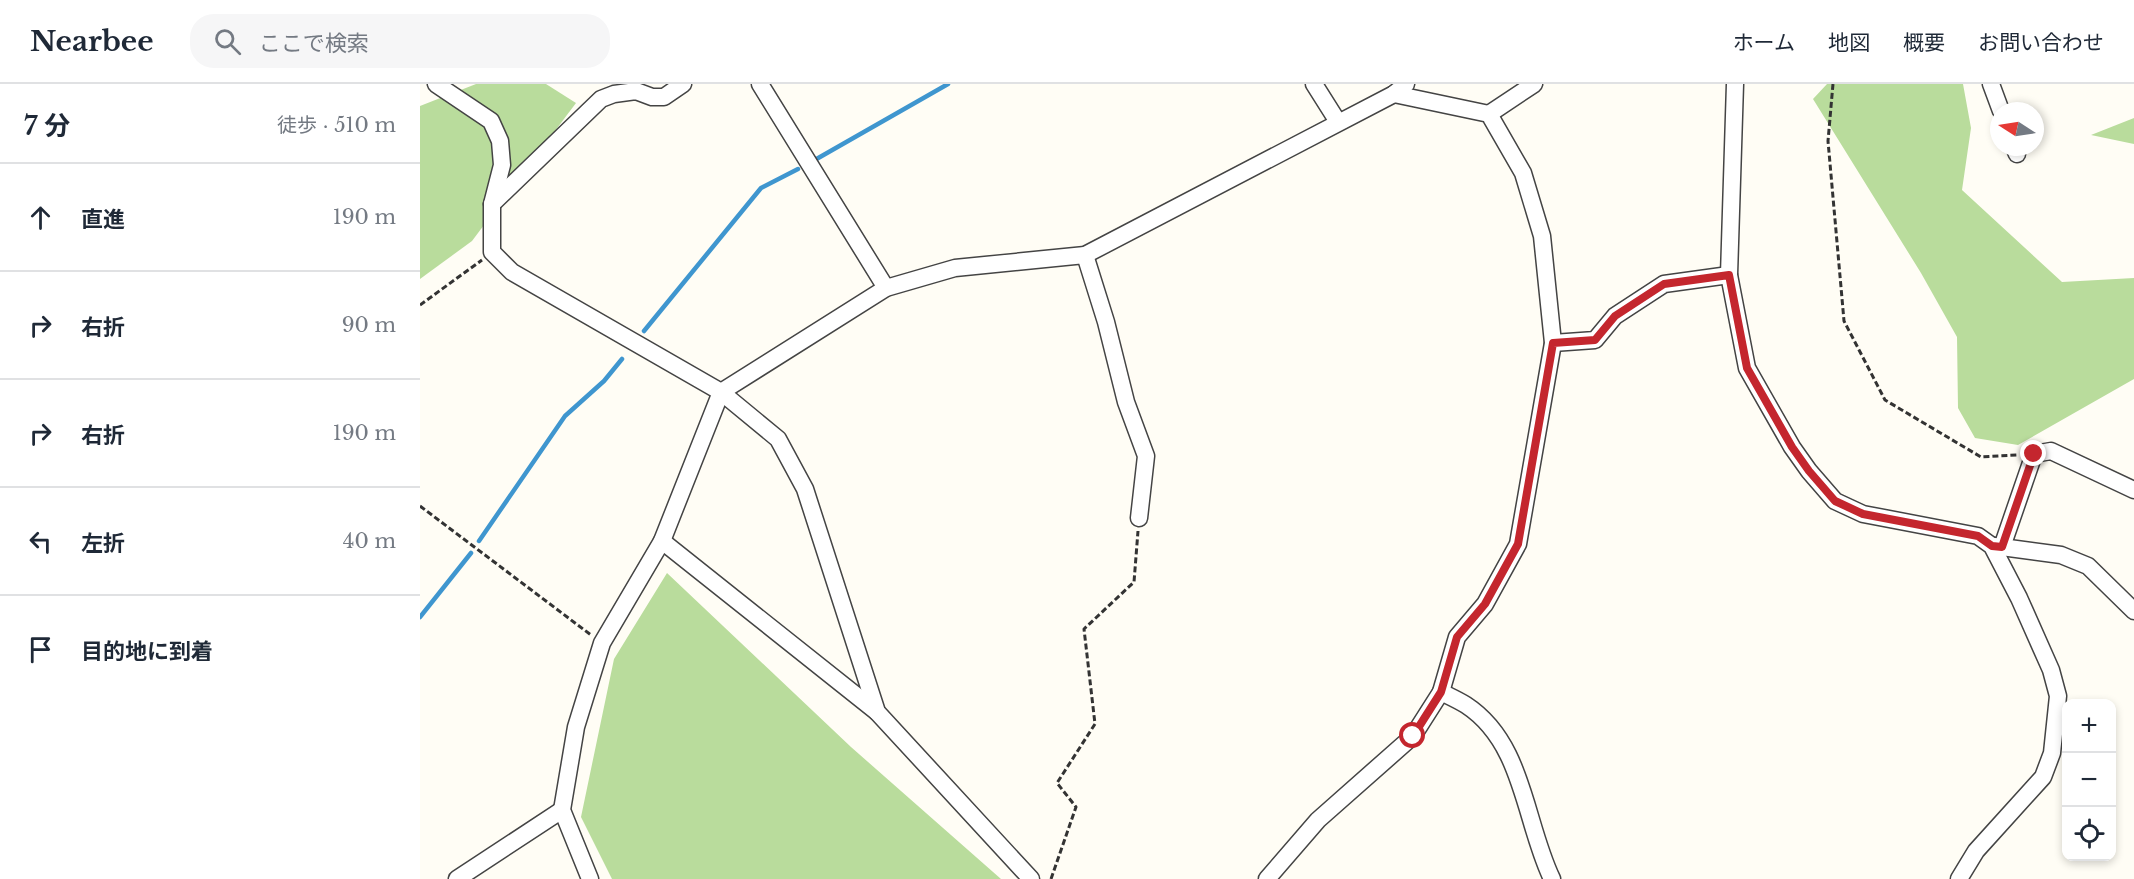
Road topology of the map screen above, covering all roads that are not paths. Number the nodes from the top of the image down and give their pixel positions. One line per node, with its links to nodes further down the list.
1 (436, 84): 12 (street)
2 (683, 84): 12 (street)
3 (760, 84): 15 (street)
4 (1314, 84): 11 (street)
5 (1534, 84): 10 (street)
6 (1734, 84): 14 (street)
7 (1991, 84): 9 (street)
8 (1400, 89): 10 (street); 11 (street)
9 (1998, 102)
10 (1489, 114): 16 (street)
11 (1338, 122): 13 (street)
12 (492, 204): 17 (street)
13 (1085, 255): 15 (street); 19 (street)
14 (1729, 275): 16 (street); 21 (street)
15 (886, 288): 17 (street)
16 (1553, 343): 23 (street)
17 (721, 392): 20 (street); 24 (street)
18 (2134, 490): 21 (street)
19 (1138, 518)
20 (662, 541): 24 (street); 25 (street)
21 (1997, 547): 22 (street); 31 (street)
22 (2134, 611)
23 (1441, 692): 29 (street); 30 (street)
24 (877, 712): 28 (street)
25 (562, 810): 26 (street); 27 (street)
26 (457, 879)
27 (590, 879)
28 (1031, 879)
29 (1267, 879)
30 (1552, 879)
31 (1959, 879)

